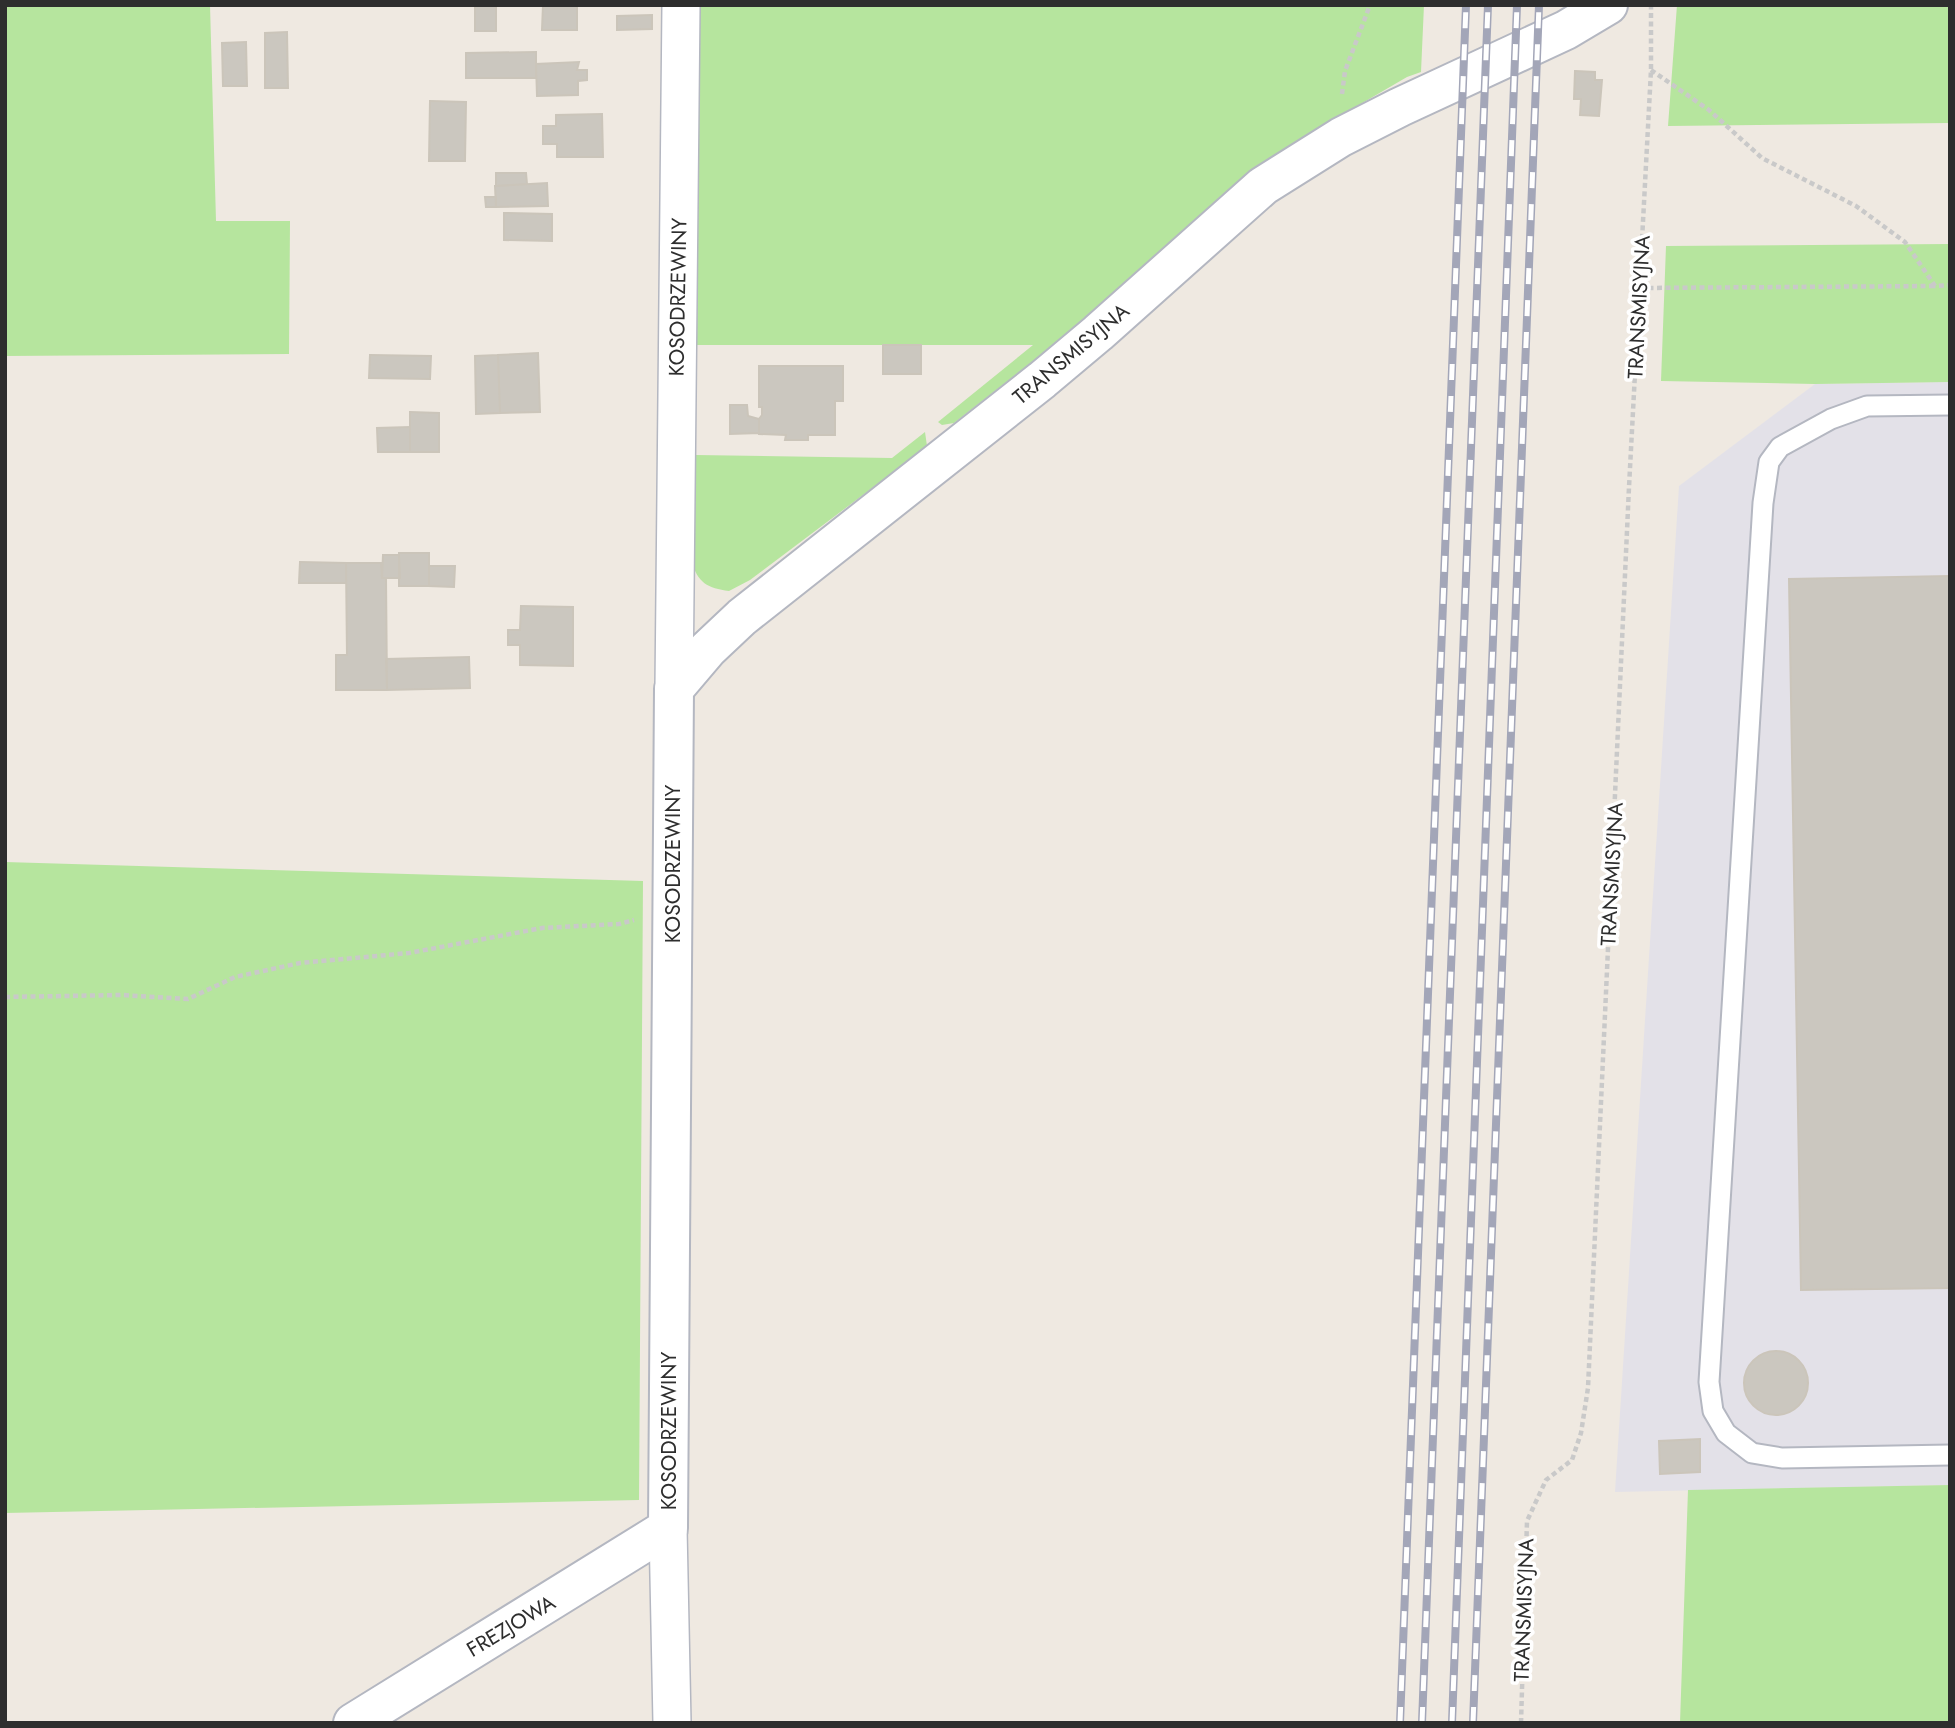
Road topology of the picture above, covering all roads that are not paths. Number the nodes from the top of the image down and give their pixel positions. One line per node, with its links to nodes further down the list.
1 (681, 5): 4 (street, KOSODRZEWINY)
2 (1608, 5): 4 (street, TRANSMISYJNA)
3 (1950, 405): 5 (lane)
4 (674, 689): 6 (street, KOSODRZEWINY)
5 (1950, 1455)
6 (668, 1528): 7 (street, FREZJOWA); 8 (street, KOSODRZEWINY)
7 (354, 1723)
8 (672, 1723)

